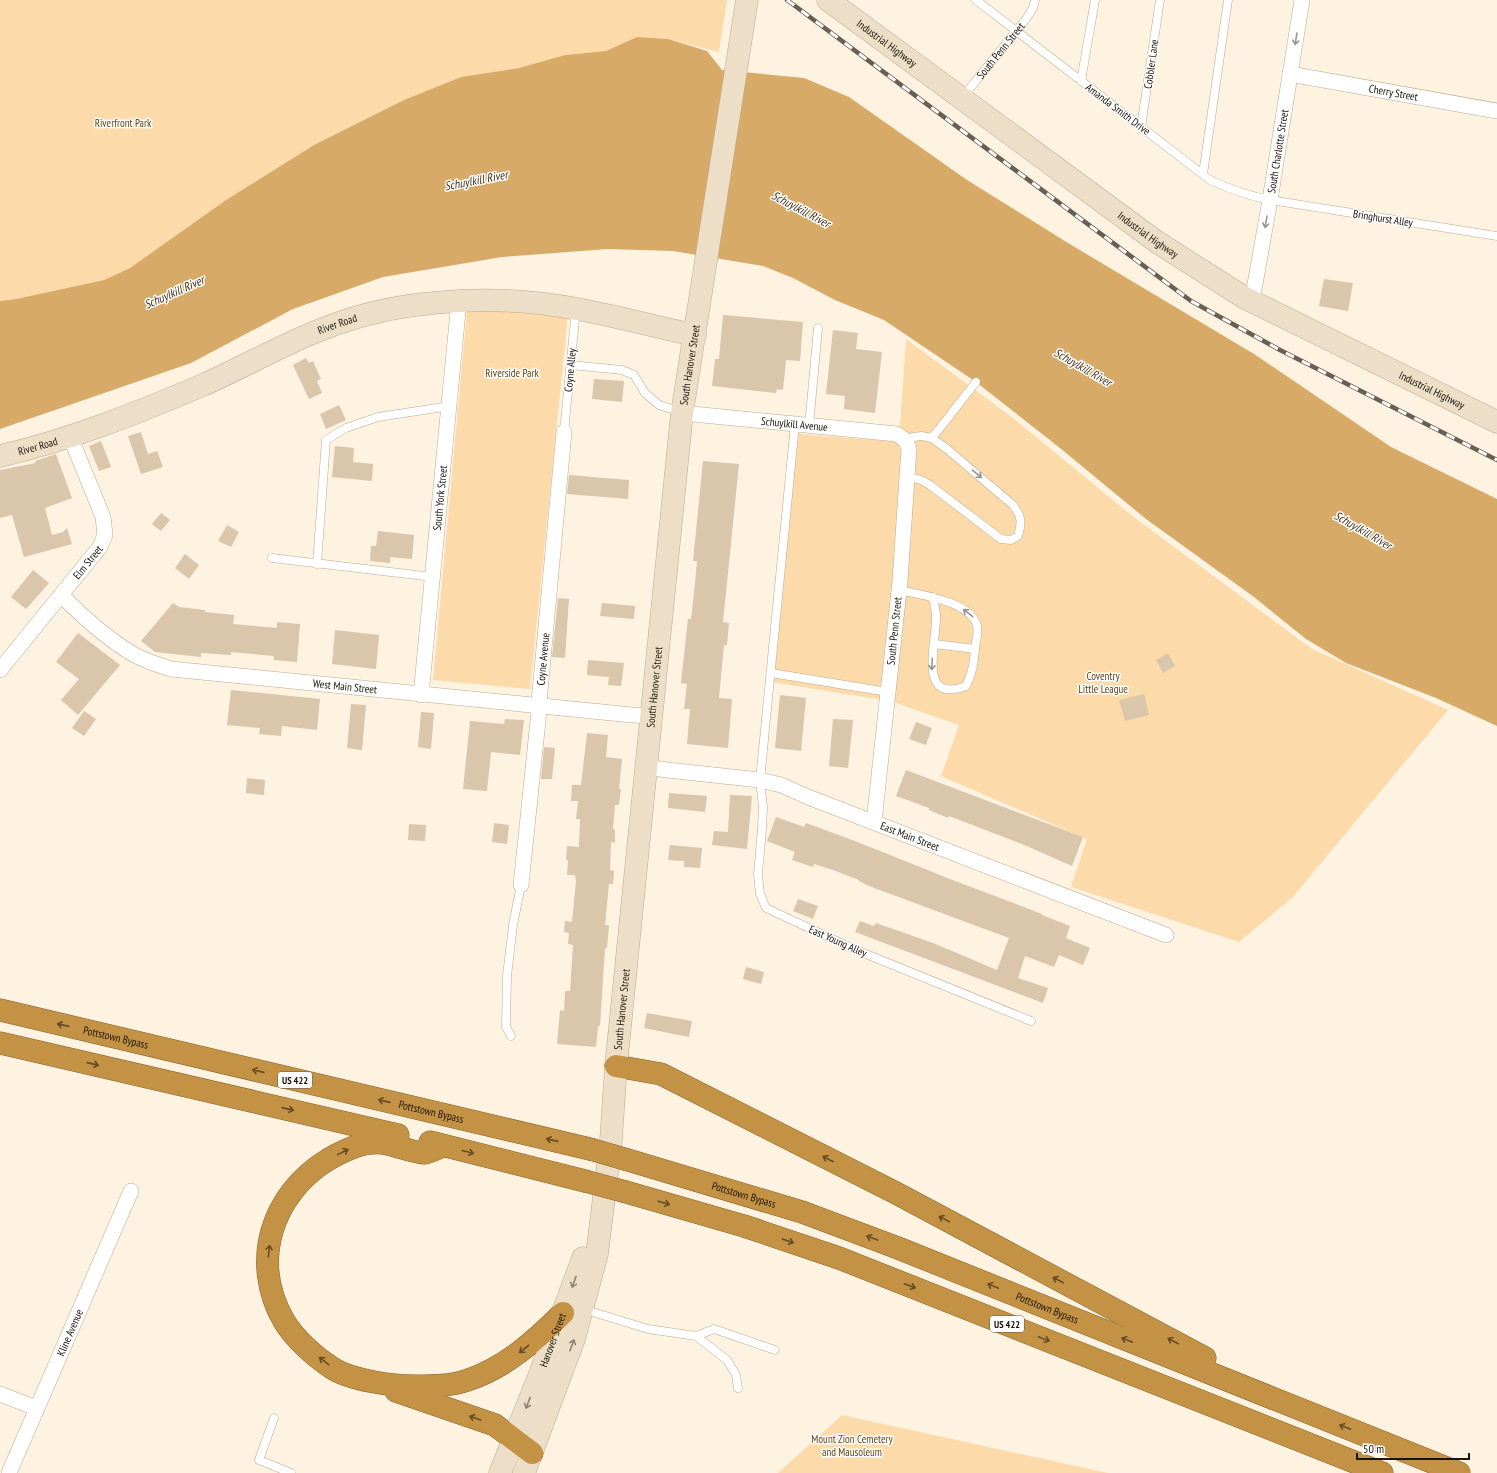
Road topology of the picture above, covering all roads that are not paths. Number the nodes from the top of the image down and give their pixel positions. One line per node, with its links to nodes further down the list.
1 (828, 0): 12 (main road, Industrial Highway)
2 (976, 0): 9 (lane, Amanda Smith Drive)
3 (1035, 0): 9 (lane, South Penn Street)
4 (1095, 0): 11 (lane)
5 (1160, 0): 14 (lane, Cobbler Lane)
6 (1228, 0): 15 (lane)
7 (1302, 0): 10 (street, South Charlotte Street, one-way to 10)
8 (747, 5): 22 (main road, South Hanover Street)
9 (1016, 31): 11 (lane, Amanda Smith Drive); 12 (lane, South Penn Street)
10 (1290, 74): 13 (street, Cherry Street); 16 (street, South Charlotte Street)
11 (1081, 80): 14 (lane, Amanda Smith Drive)
12 (961, 99): 19 (main road, Industrial Highway)
13 (1497, 111)
14 (1142, 127): 15 (lane, Amanda Smith Drive)
15 (1203, 174): 16 (lane, Amanda Smith Drive)
16 (1270, 200): 17 (lane, Bringhurst Alley); 19 (street, South Charlotte Street, one-way to 19)
17 (1497, 236)
18 (460, 301): 20 (main road, River Road); 25 (street, South York Street); 30 (main road, River Road)
19 (1252, 301): 27 (main road, Industrial Highway)
20 (576, 308): 22 (main road, River Road); 23 (lane, Coyne Alley)
21 (818, 328): 28 (lane)
22 (694, 335): 26 (main road, South Hanover Street)
23 (571, 365): 26 (lane); 29 (lane, Coyne Alley)
24 (976, 382): 31 (lane)
25 (450, 406): 36 (lane); 37 (street, South York Street)
26 (682, 413): 28 (street, Schuylkill Avenue); 48 (main road, South Hanover Street)
27 (1497, 422)
28 (802, 425): 32 (street, Schuylkill Avenue); 44 (lane)
29 (564, 432): 47 (street, Coyne Avenue)
30 (70, 436): 33 (main road, River Road); 39 (street, Elm Street)
31 (932, 438): 32 (lane); 34 (lane, one-way to 34)
32 (905, 440): 34 (street, South Penn Street)
33 (0, 456)
34 (907, 476): 38 (street, South Penn Street)
35 (272, 558): 36 (lane)
36 (317, 564): 37 (lane)
37 (433, 578): 46 (street, South York Street)
38 (899, 590): 40 (lane); 45 (street, South Penn Street)
39 (61, 595): 43 (street, Elm Street); 46 (street, West Main Street)
40 (933, 597): 41 (lane); 42 (lane, one-way to 40)
41 (934, 644): 42 (lane); 42 (lane, one-way to 42)
42 (975, 649)
43 (0, 670)
44 (771, 673): 45 (lane); 50 (lane)
45 (888, 692): 51 (street, South Penn Street)
46 (421, 695): 47 (street, West Main Street)
47 (539, 706): 48 (street, West Main Street); 52 (street, Coyne Avenue)
48 (652, 716): 49 (main road, South Hanover Street)
49 (646, 767): 50 (street, East Main Street); 58 (main road, South Hanover Street)
50 (760, 780): 51 (street, East Main Street); 55 (lane, East Young Alley)
51 (874, 822): 53 (street, East Main Street)
52 (521, 885): 56 (lane)
53 (1166, 935)
54 (0, 1010): 66 (highway, Pottstown Bypass / US 422, one-way to 54, bridge)
55 (1031, 1021)
56 (511, 1036)
57 (0, 1043): 59 (highway, US 422, one-way to 59)
58 (616, 1066): 61 (main road, Hanover Street); 66 (highway, one-way to 58)
59 (443, 1146): 64 (highway, one-way to 59); 76 (highway, US 422, one-way to 76, bridge)
60 (131, 1191): 68 (street, Kline Avenue)
61 (573, 1311): 62 (lane); 64 (highway, one-way to 64); 70 (main road, Hanover Street, one-way to 70); 71 (main road, Hanover Street, one-way to 61)
62 (696, 1336): 63 (lane); 65 (lane)
63 (775, 1350)
64 (344, 1374): 70 (highway, one-way to 64)
65 (738, 1388)
66 (1254, 1390): 77 (highway, Pottstown Bypass / US 422, one-way to 66)
67 (0, 1394): 68 (street)
68 (36, 1408): 72 (street, Kline Avenue)
69 (274, 1418): 73 (lane)
70 (514, 1439): 71 (highway); 74 (main road, Hanover Street)
71 (532, 1453): 75 (main road, Hanover Street)
72 (9, 1473)
73 (291, 1473)
74 (500, 1473)
75 (524, 1473)
76 (1382, 1473)
77 (1459, 1473)

